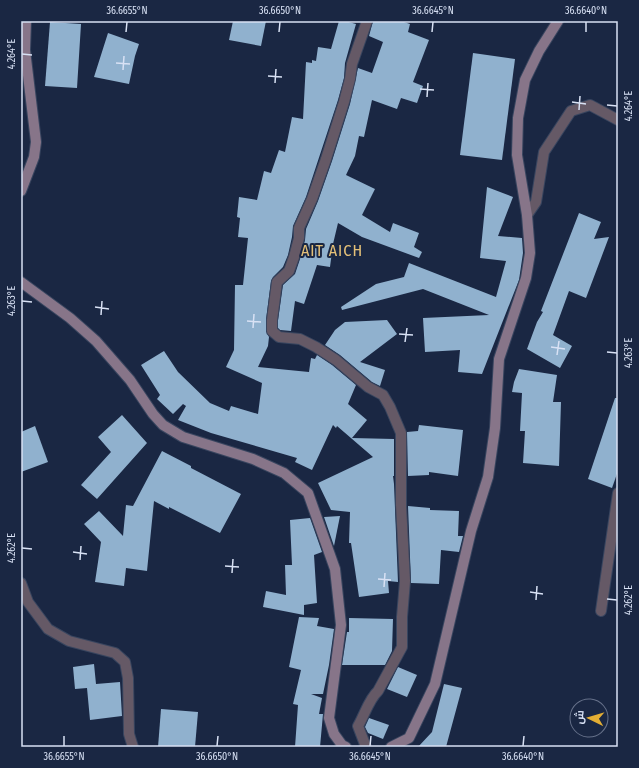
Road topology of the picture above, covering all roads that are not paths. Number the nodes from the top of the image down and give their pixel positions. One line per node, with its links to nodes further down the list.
1 (26, 21): 5 (main road)
2 (367, 21): 13 (street)
3 (558, 21): 6 (main road)
4 (618, 120): 6 (street)
5 (21, 191)
6 (527, 215): 14 (main road)
7 (21, 282): 12 (main road)
8 (618, 493): 10 (street)
9 (21, 583): 11 (street)
10 (601, 611)
11 (133, 747)
12 (346, 747)
13 (366, 747)
14 (391, 747)

